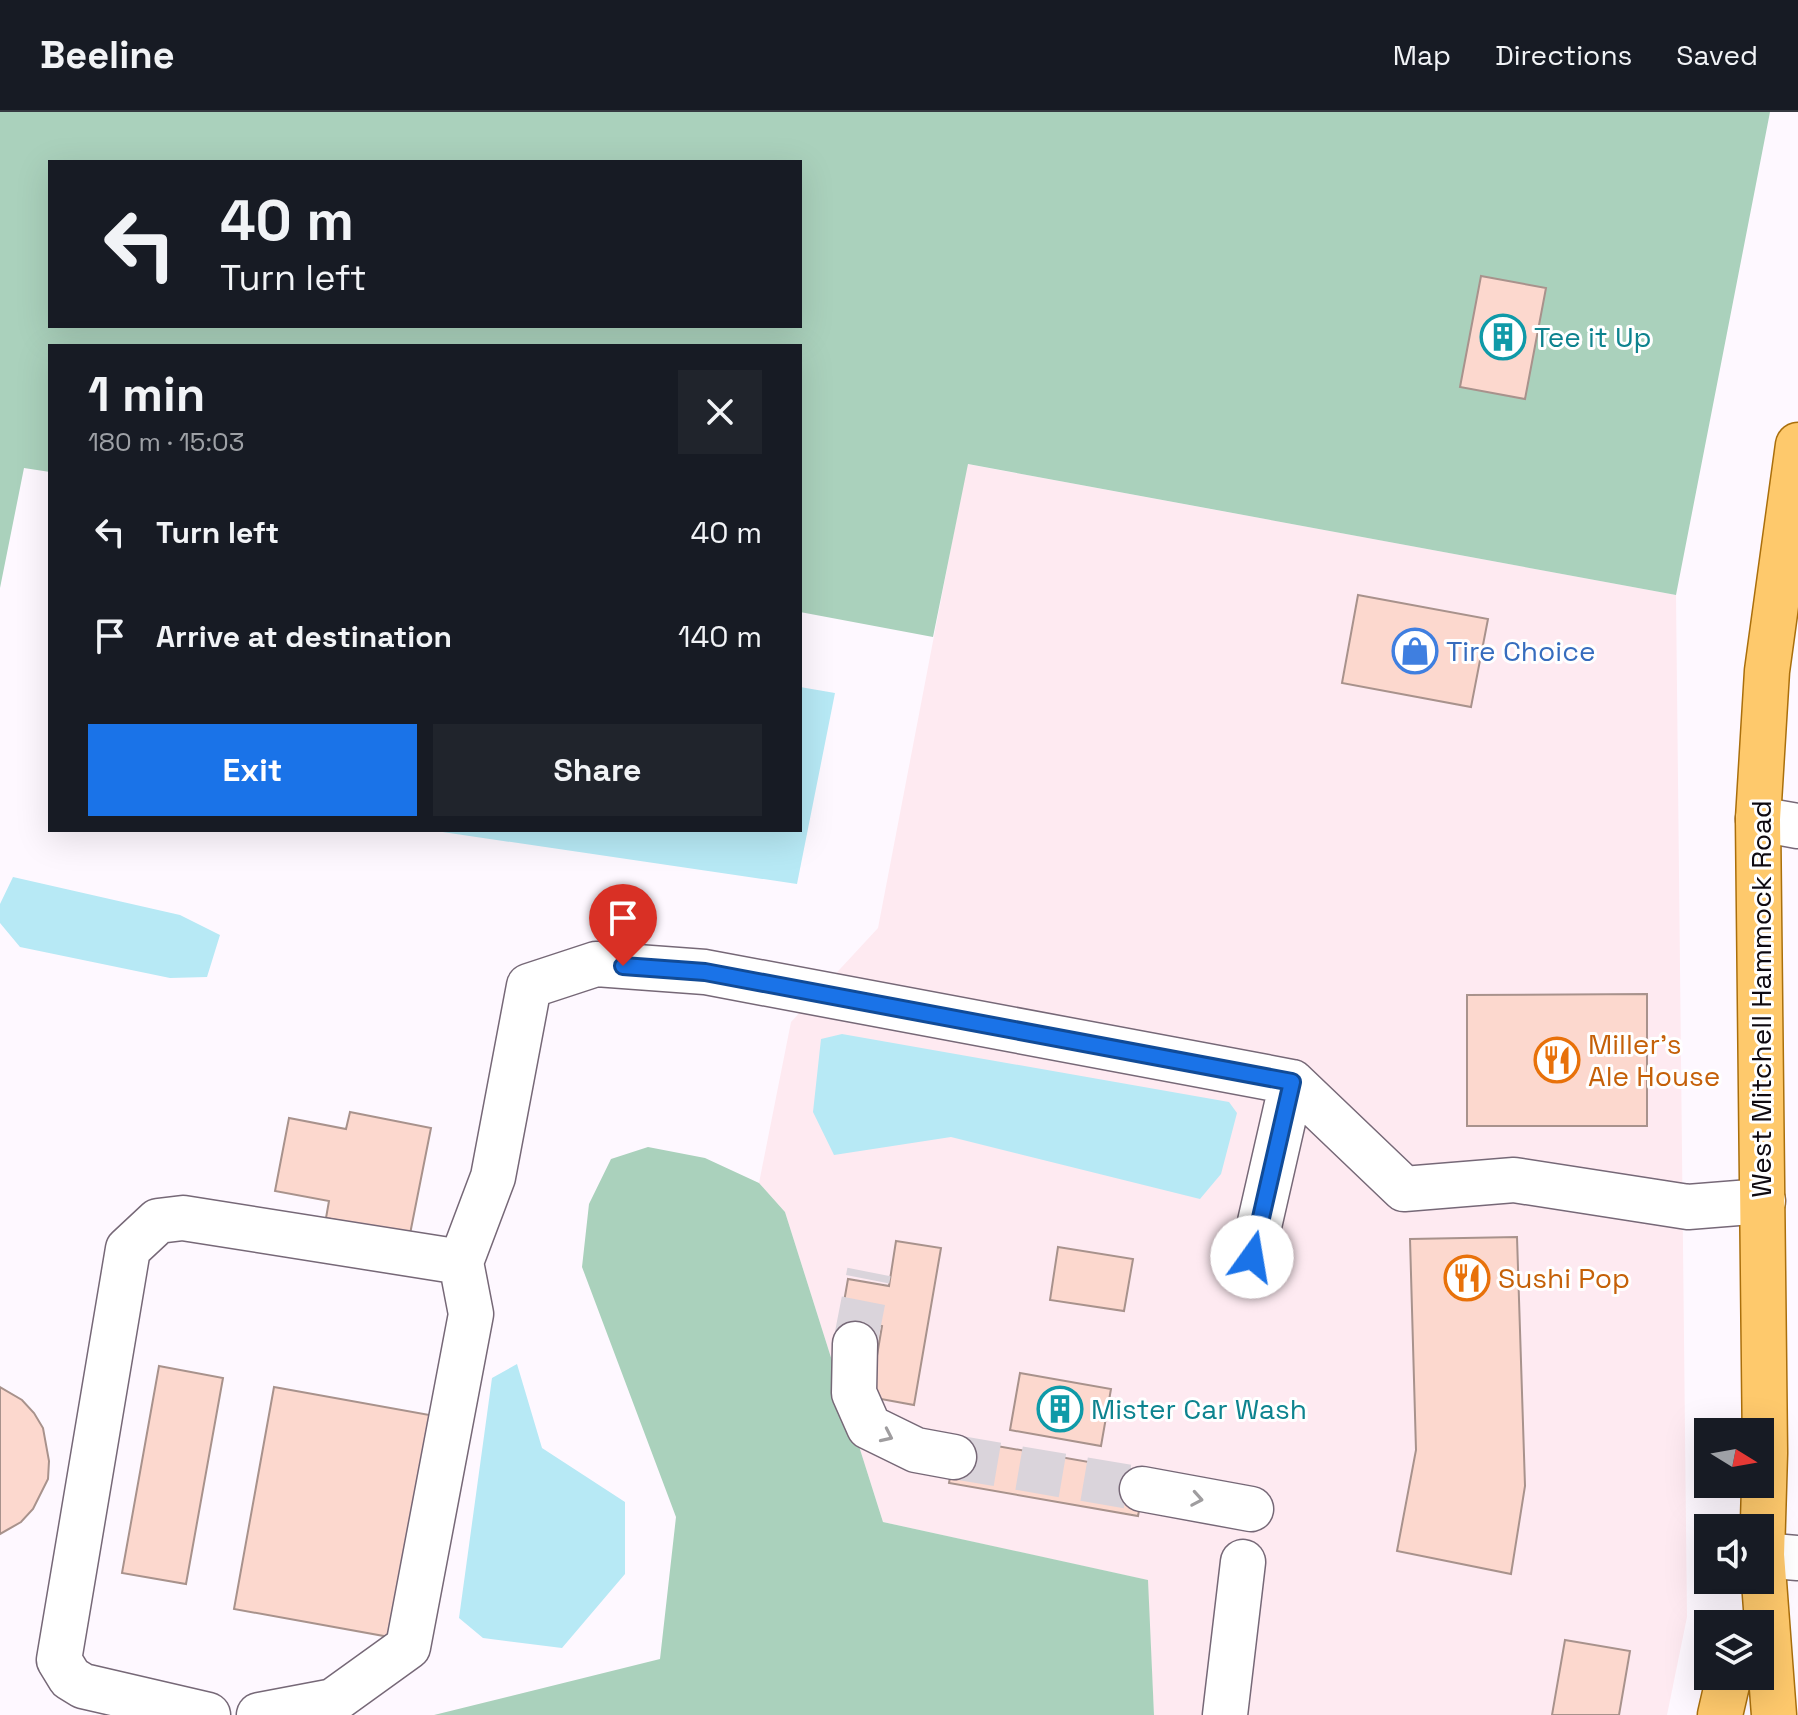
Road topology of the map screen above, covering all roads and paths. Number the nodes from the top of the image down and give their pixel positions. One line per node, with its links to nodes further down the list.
1 (1798, 445): 2 (main road, West Mitchell Hammock Road)
2 (1778, 822): 4 (main road, West Mitchell Hammock Road)
3 (1292, 1082): 4 (lane); 5 (lane); 6 (lane)
4 (1763, 1201): 11 (main road, West Mitchell Hammock Road)
5 (1252, 1257)
6 (461, 1262): 15 (lane); 16 (lane)
7 (855, 1344): 8 (lane, one-way to 8)
8 (954, 1457)
9 (1142, 1489): 10 (lane, one-way to 10)
10 (1251, 1509)
11 (1767, 1514)
12 (1243, 1562): 17 (lane)
13 (1770, 1594): 19 (main road, West Mitchell Hammock Road)
14 (1726, 1690): 18 (main road)
15 (208, 1715)
16 (261, 1715)
17 (1225, 1715)
18 (1720, 1715)
19 (1775, 1715)

